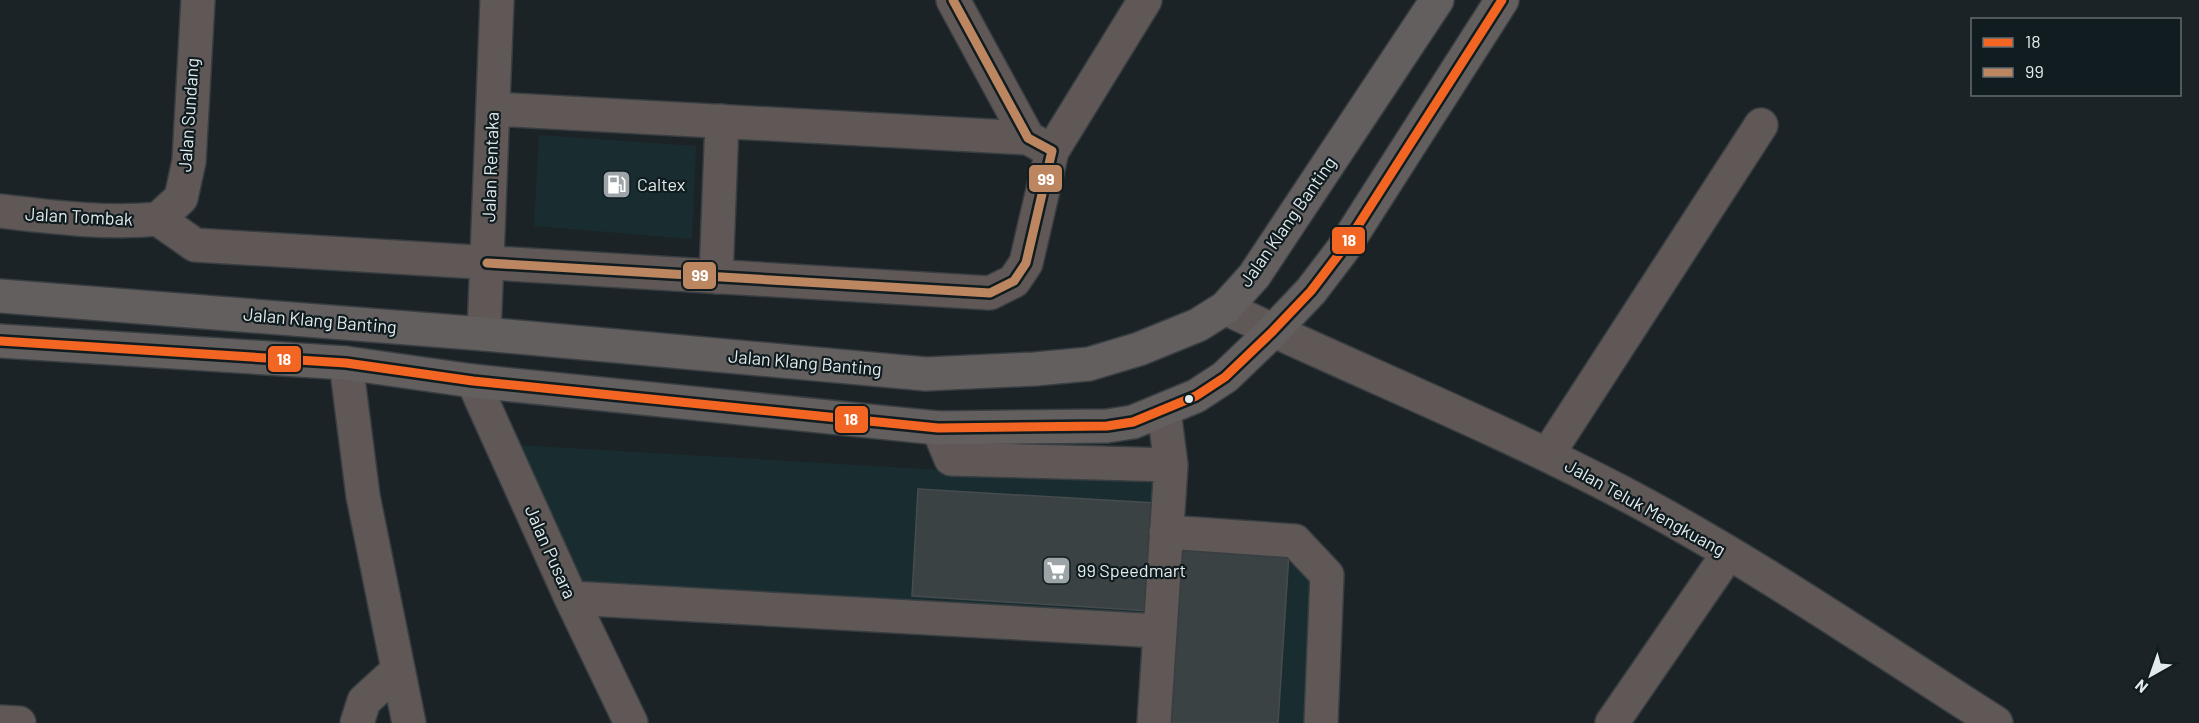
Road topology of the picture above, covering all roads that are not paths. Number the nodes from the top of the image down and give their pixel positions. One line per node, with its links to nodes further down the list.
1 (198, 0): 12 (street, Jalan Sundang)
2 (497, 0): 7 (street, Jalan Rentaka)
3 (953, 0): 10 (street)
4 (1145, 0): 10 (street)
5 (1437, 0): 16 (highway, Jalan Klang Banting)
6 (1502, 0): 17 (highway)
7 (493, 109): 8 (street); 13 (street, Jalan Rentaka)
8 (722, 121): 10 (street); 14 (street)
9 (1761, 125): 24 (street)
10 (1040, 145): 14 (street)
11 (0, 211): 12 (street, Jalan Tombak)
12 (158, 219): 13 (street)
13 (487, 262): 14 (street); 18 (street, Jalan Rentaka)
14 (716, 277)
15 (0, 296): 18 (highway, Jalan Klang Banting)
16 (1225, 308): 17 (street, Jalan Teluk Mengkuang); 18 (highway, Jalan Klang Banting)
17 (1273, 331): 22 (highway); 24 (street, Jalan Teluk Mengkuang)
18 (484, 334)
19 (0, 341): 20 (highway)
20 (346, 363): 21 (highway); 30 (street)
21 (473, 381): 23 (highway); 28 (street, Jalan Pusara)
22 (1164, 411): 23 (highway); 25 (street)
23 (938, 428): 25 (street)
24 (1548, 454): 27 (street, Jalan Teluk Mengkuang)
25 (1171, 465): 26 (street)
26 (1166, 532): 29 (street); 37 (street)
27 (1728, 554): 38 (street); 39 (street, Jalan Teluk Mengkuang)
28 (571, 598): 29 (street); 35 (street, Jalan Pusara)
29 (1160, 631): 36 (street)
30 (398, 670): 33 (street); 34 (street)
31 (0, 722): 32 (street)
32 (19, 723)
33 (357, 723)
34 (409, 723)
35 (630, 723)
36 (1154, 723)
37 (1321, 723)
38 (1612, 723)
39 (1996, 723)

